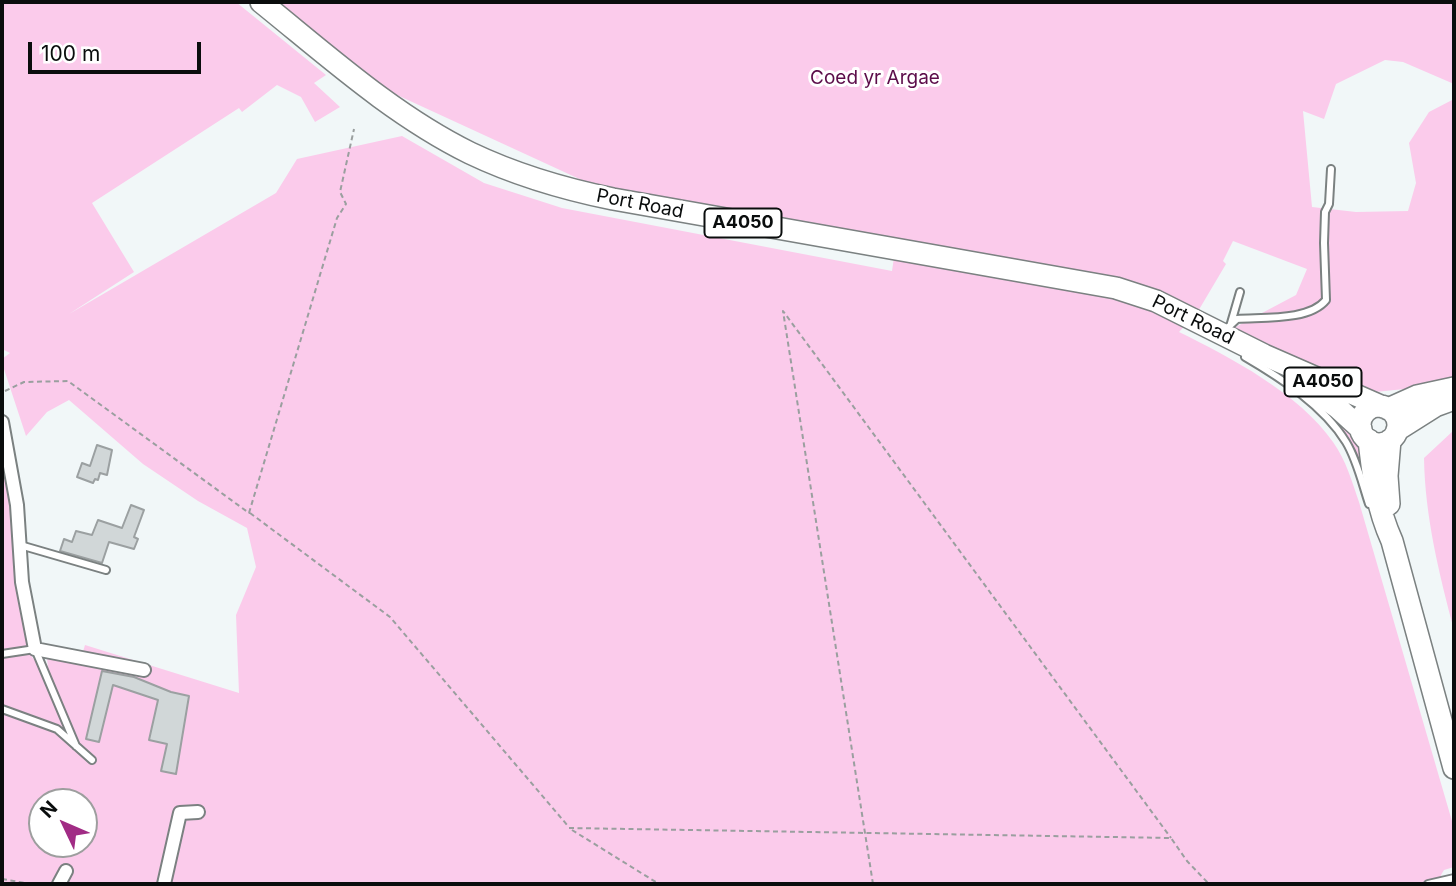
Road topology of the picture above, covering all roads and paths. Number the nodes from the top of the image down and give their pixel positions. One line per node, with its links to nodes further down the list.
1 (261, 2): 5 (main road, Port Road / A4050)
2 (354, 129): 13 (path)
3 (1331, 169): 5 (lane)
4 (1240, 292): 5 (lane)
5 (1230, 339): 6 (main road, Port Road / A4050); 14 (lane)
6 (1264, 355): 10 (main road, Port Road / A4050); 12 (main road, Port Road / A4050)
7 (1454, 388): 10 (main road)
8 (5, 391): 13 (path)
9 (1454, 399): 12 (main road)
10 (1386, 408): 12 (main road); 12 (main road, A4050)
11 (2, 422): 15 (street)
12 (1379, 435): 14 (main road)
13 (249, 513): 25 (path)
14 (1392, 541): 23 (main road)
15 (20, 545): 16 (lane); 17 (street)
16 (106, 570)
17 (35, 649): 18 (lane); 19 (street); 21 (lane)
18 (2, 654)
19 (144, 670)
20 (2, 709): 21 (lane)
21 (76, 746): 22 (lane)
22 (92, 760)
23 (1454, 768)
24 (198, 812): 33 (street)
25 (569, 828): 26 (path); 34 (path)
26 (865, 833): 27 (path); 27 (path); 35 (path)
27 (1171, 838): 36 (path)
28 (66, 871): 32 (street)
29 (2, 878): 31 (path)
30 (1454, 878): 37 (lane)
31 (31, 884)
32 (59, 884)
33 (164, 884)
34 (659, 884)
35 (873, 884)
36 (1209, 884)
37 (1429, 884)

